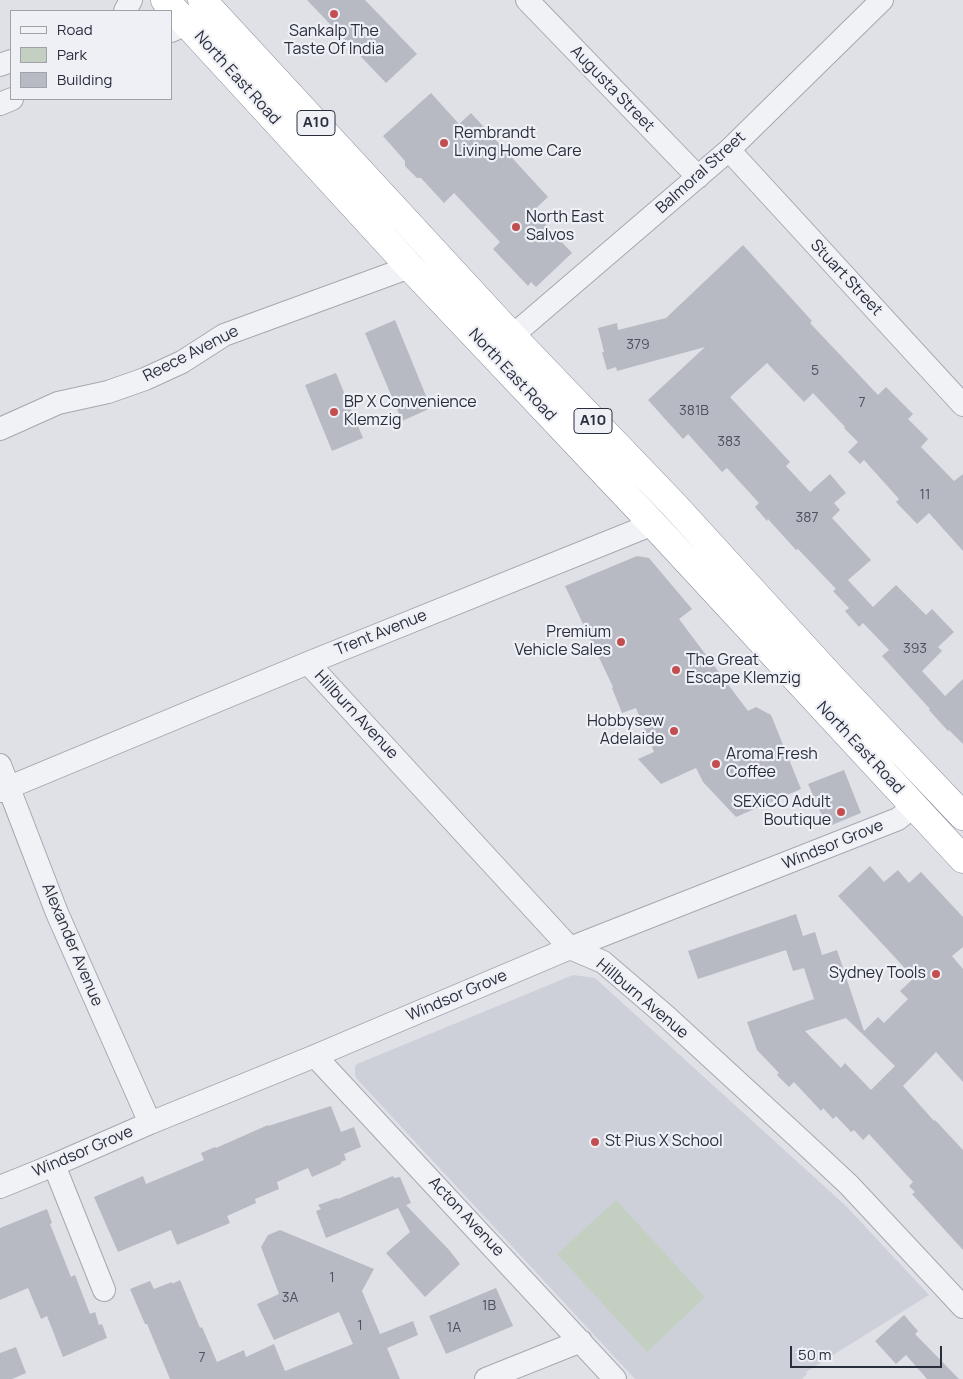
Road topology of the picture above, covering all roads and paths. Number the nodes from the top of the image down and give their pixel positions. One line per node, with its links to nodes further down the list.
1 (165, 0): 5 (highway, North East Road / A10)
2 (202, 0): 8 (highway, North East Road / A10)
3 (527, 0): 7 (street, Augusta Street)
4 (882, 0): 6 (street, Balmoral Street)
5 (181, 19): 9 (highway, North East Road / A10)
6 (729, 150): 7 (street, Balmoral Street); 12 (street, Stuart Street)
7 (698, 177): 10 (street, Balmoral Street)
8 (431, 246): 9 (highway); 10 (highway, North East Road / A10)
9 (410, 267): 11 (highway, North East Road / A10); 13 (street, Reece Avenue)
10 (512, 336): 11 (highway); 14 (highway, North East Road / A10)
11 (493, 355): 15 (highway, North East Road / A10)
12 (963, 405)
13 (0, 429)
14 (674, 505): 15 (highway); 18 (highway, North East Road / A10)
15 (653, 524): 16 (street, Trent Avenue); 20 (highway, North East Road / A10)
16 (308, 663): 19 (street, Trent Avenue); 23 (street, Hillburn Avenue)
17 (0, 765): 19 (street, Alexander Avenue)
18 (934, 786): 20 (highway); 21 (highway, North East Road / A10)
19 (5, 789): 25 (street, Alexander Avenue)
20 (914, 806): 22 (highway, North East Road / A10); 23 (street, Windsor Grove)
21 (963, 816)
22 (960, 849)
23 (570, 948): 24 (street, Windsor Grove); 29 (street, Hillburn Avenue)
24 (316, 1056): 25 (street, Windsor Grove); 30 (street, Acton Avenue)
25 (150, 1123): 26 (street, Windsor Grove)
26 (54, 1165): 27 (street, Windsor Grove); 28 (street)
27 (0, 1187)
28 (104, 1290)
29 (963, 1307)
30 (581, 1341): 31 (street); 32 (street, Acton Avenue)
31 (486, 1379)
32 (616, 1379)

